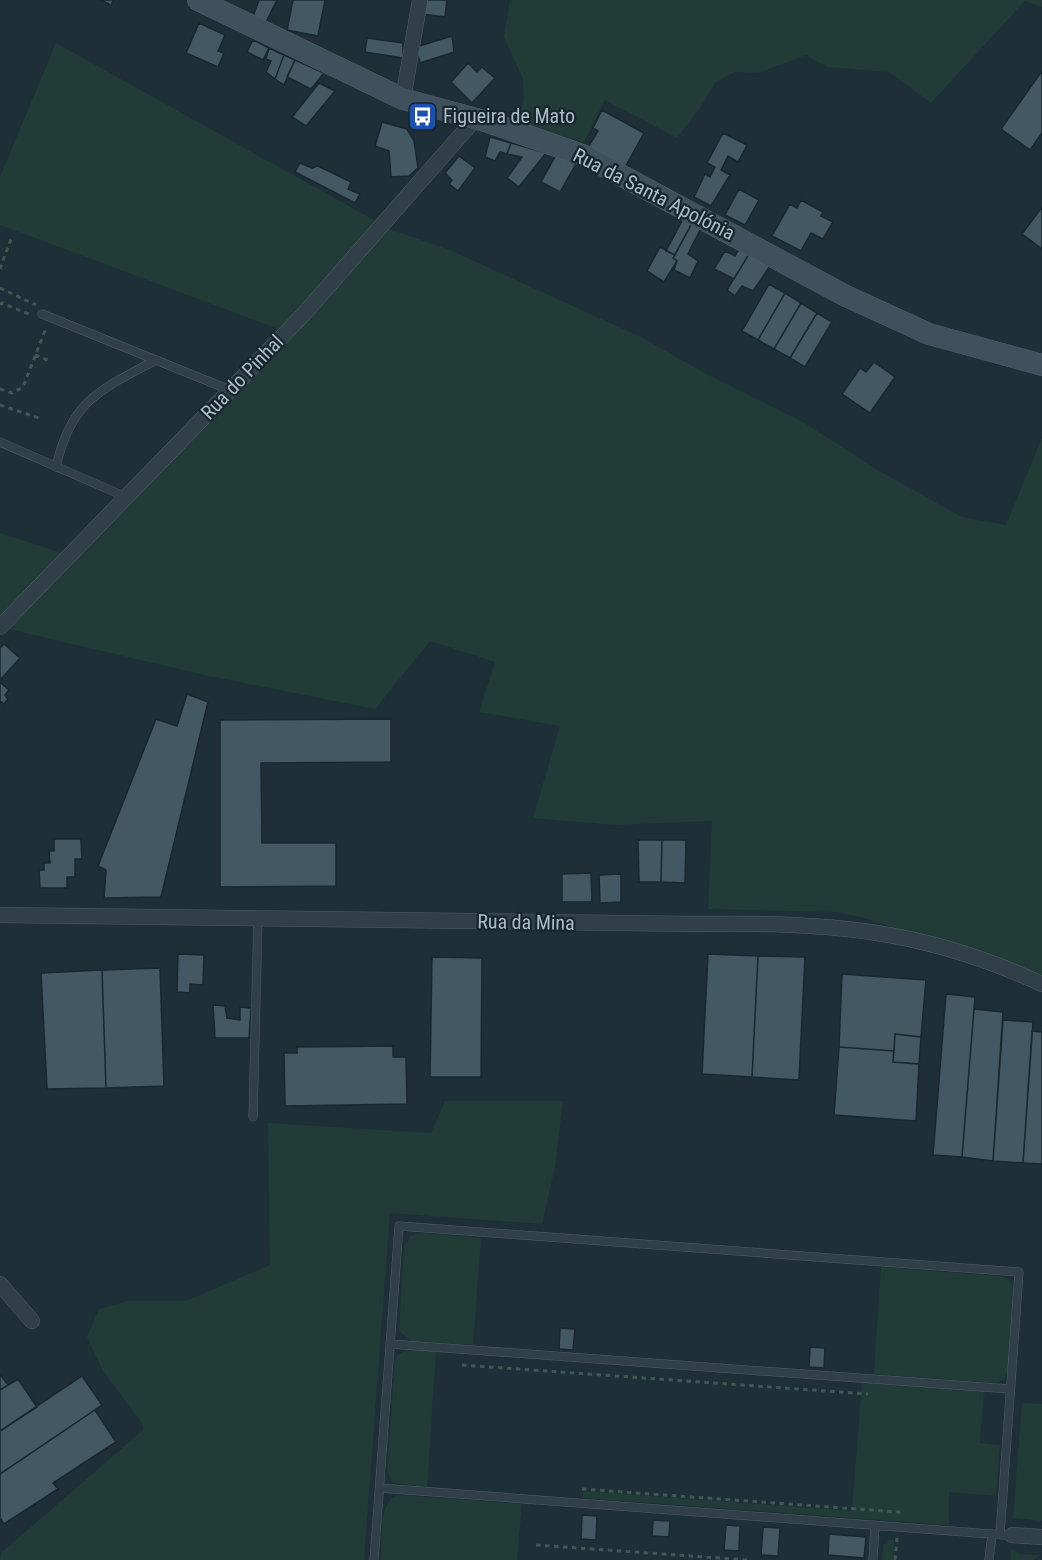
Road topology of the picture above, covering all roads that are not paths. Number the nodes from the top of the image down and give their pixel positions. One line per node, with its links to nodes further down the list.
1 (198, 0): 3 (street, Rua da Santa Apolónia)
2 (420, 0): 3 (street)
3 (403, 99): 4 (street, Rua da Santa Apolónia)
4 (475, 119): 7 (street, Rua da Santa Apolónia); 8 (street, Rua do Pinhal)
5 (46, 316): 6 (lane)
6 (156, 360): 8 (lane); 10 (lane)
7 (1042, 364)
8 (230, 390): 11 (street, Rua do Pinhal)
9 (0, 442): 10 (lane)
10 (57, 467): 11 (lane)
11 (126, 497): 12 (street, Rua do Pinhal)
12 (0, 627)
13 (0, 915): 14 (street, Rua da Mina)
14 (258, 919): 15 (street, Rua da Mina); 16 (lane)
15 (1042, 984)
16 (253, 1117)
17 (0, 1284): 18 (street)
18 (32, 1321)
19 (390, 1344): 20 (lane); 20 (lane); 21 (lane)
20 (1010, 1389): 23 (lane)
21 (380, 1488): 22 (lane); 25 (lane)
22 (875, 1525): 23 (lane); 26 (lane)
23 (1001, 1535): 24 (street); 27 (lane)
24 (1042, 1537)
25 (374, 1560)
26 (873, 1560)
27 (989, 1560)

